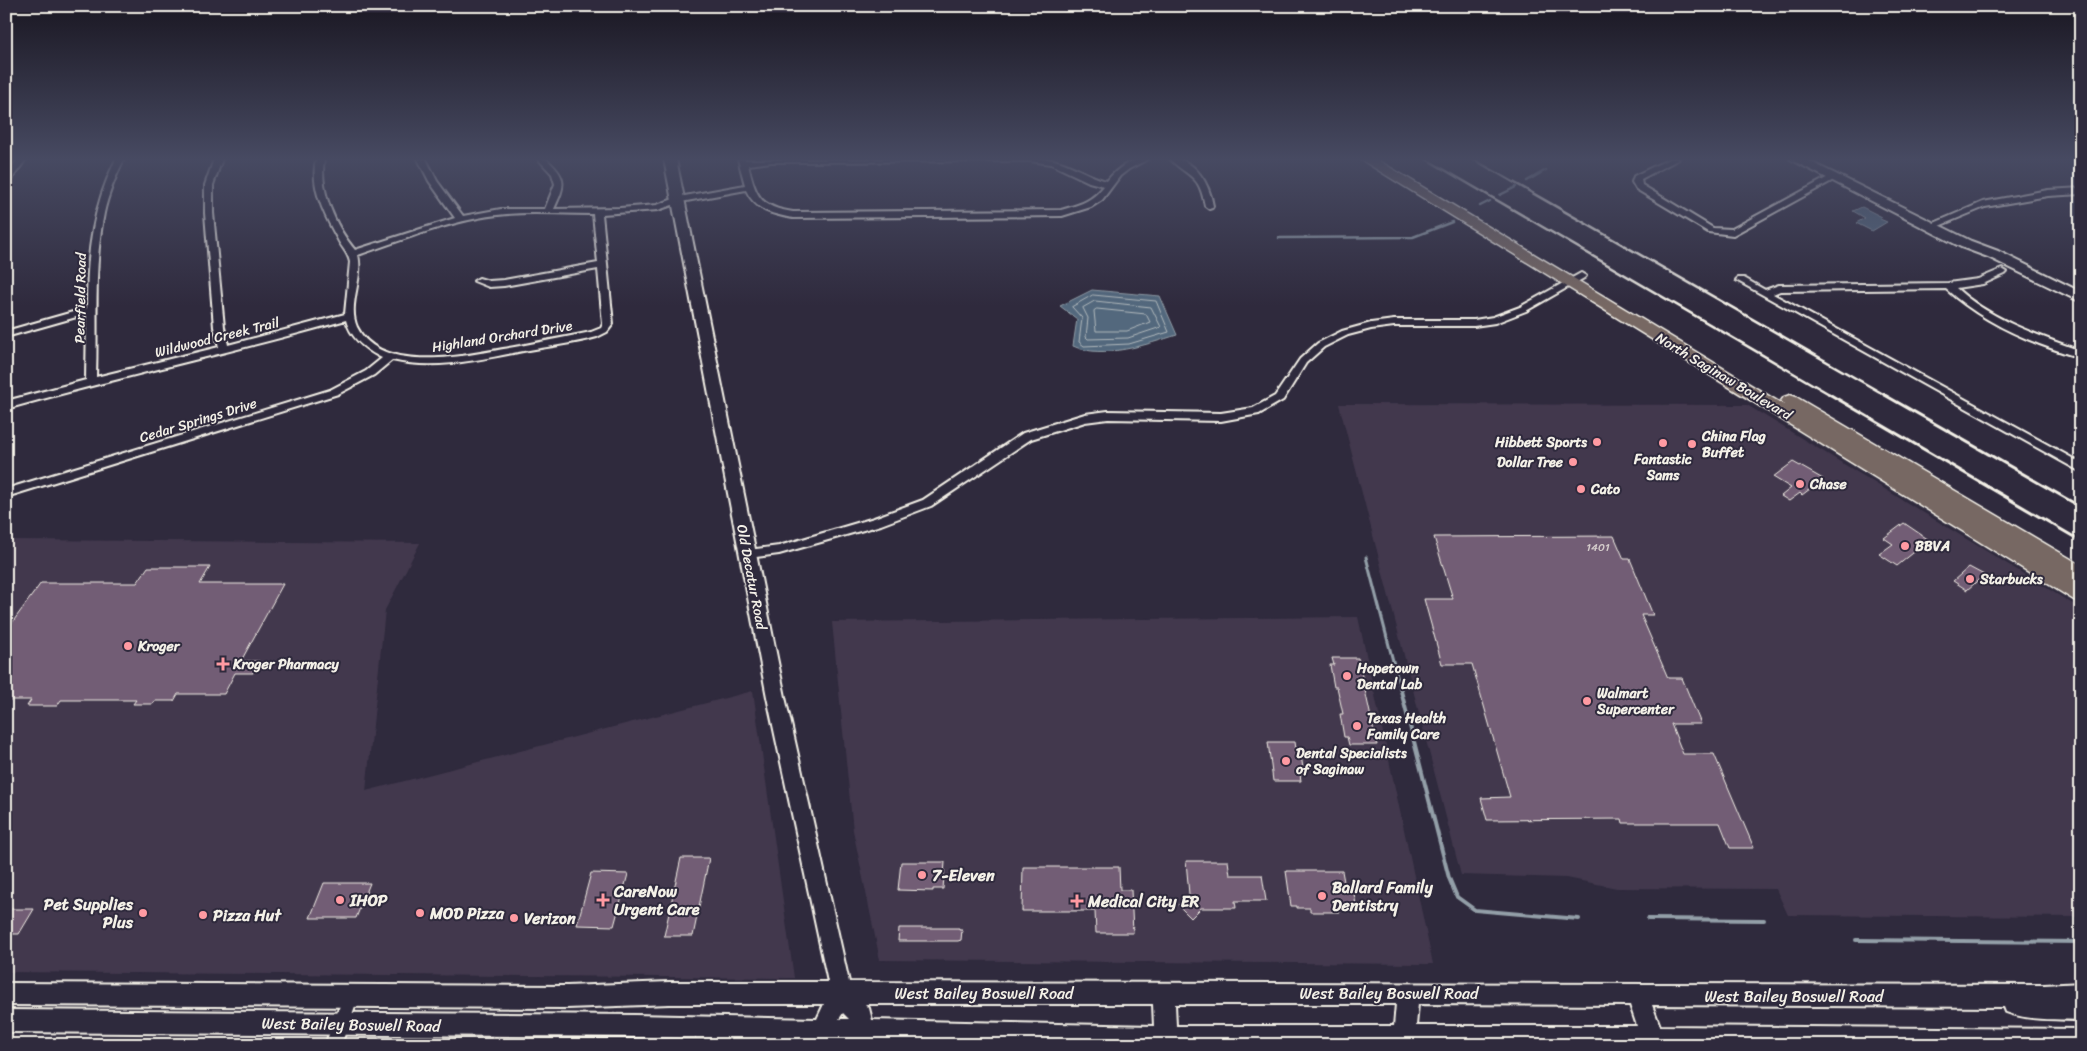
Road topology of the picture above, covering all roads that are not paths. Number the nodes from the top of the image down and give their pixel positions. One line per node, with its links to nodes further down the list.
1 (100, 208): 32 (street, Pearfield Road)
2 (209, 208): 35 (street)
3 (327, 208): 21 (street)
4 (452, 208): 18 (street)
5 (550, 208): 16 (street)
6 (648, 208): 17 (street)
7 (680, 208): 42 (street, Old Decatur Road)
8 (764, 208): 9 (street)
9 (1078, 208)
10 (1452, 208): 25 (main road, North Saginaw Boulevard)
11 (1463, 208): 25 (main road, North Saginaw Boulevard)
12 (1674, 208): 13 (street)
13 (1777, 208)
14 (1896, 208): 19 (main road)
15 (1975, 208): 19 (street)
16 (548, 212): 17 (street); 18 (street)
17 (597, 212): 22 (street)
18 (460, 219): 21 (street)
19 (1931, 226): 20 (main road)
20 (1966, 244): 23 (main road); 24 (main road)
21 (353, 254): 33 (street, Highland Orchard Drive)
22 (602, 265): 27 (street); 37 (street, Highland Orchard Drive)
23 (2024, 271): 24 (main road); 30 (main road)
24 (2002, 272): 28 (street); 31 (main road)
25 (1575, 279): 42 (street); 43 (main road, North Saginaw Boulevard); 44 (main road, North Saginaw Boulevard)
26 (1741, 280): 29 (street)
27 (479, 281)
28 (1948, 286): 29 (street); 36 (street)
29 (1765, 293): 40 (street)
30 (2081, 298)
31 (2081, 308)
32 (92, 310): 34 (street); 38 (street, Pearfield Road)
33 (350, 316): 35 (street, Wildwood Creek Trail); 37 (street, Highland Orchard Drive)
34 (6, 334)
35 (224, 350): 38 (street, Wildwood Creek Trail)
36 (2081, 355)
37 (390, 357): 41 (street, Cedar Springs Drive)
38 (91, 382): 39 (street, Wildwood Creek Trail)
39 (6, 405)
40 (2081, 468)
41 (6, 493)
42 (748, 554): 48 (main road, Old Decatur Road)
43 (2081, 575)
44 (2081, 594)
45 (1163, 993): 46 (main road, West Bailey Boswell Road); 48 (main road, West Bailey Boswell Road); 57 (main road)
46 (1408, 993): 49 (main road, West Bailey Boswell Road); 58 (main road)
47 (16, 994): 51 (main road, West Bailey Boswell Road); 54 (street)
48 (841, 994): 51 (main road, West Bailey Boswell Road); 59 (main road); 60 (main road, Old Decatur Road)
49 (1638, 994): 52 (main road, West Bailey Boswell Road); 63 (main road)
50 (2081, 994): 52 (main road, West Bailey Boswell Road)
51 (351, 995): 55 (street)
52 (1963, 996): 53 (main road, West Bailey Boswell Road)
53 (2081, 1009)
54 (7, 1023): 55 (main road, West Bailey Boswell Road)
55 (341, 1024): 59 (main road, West Bailey Boswell Road); 64 (street)
56 (2081, 1029): 61 (main road, West Bailey Boswell Road)
57 (1166, 1037): 58 (main road, West Bailey Boswell Road); 60 (main road, West Bailey Boswell Road)
58 (1404, 1037): 63 (main road, West Bailey Boswell Road)
59 (826, 1038): 60 (main road, West Bailey Boswell Road)
60 (862, 1038)
61 (1986, 1039): 62 (main road, West Bailey Boswell Road); 63 (main road, West Bailey Boswell Road)
62 (2081, 1040)
63 (1654, 1042)
64 (333, 1045)

